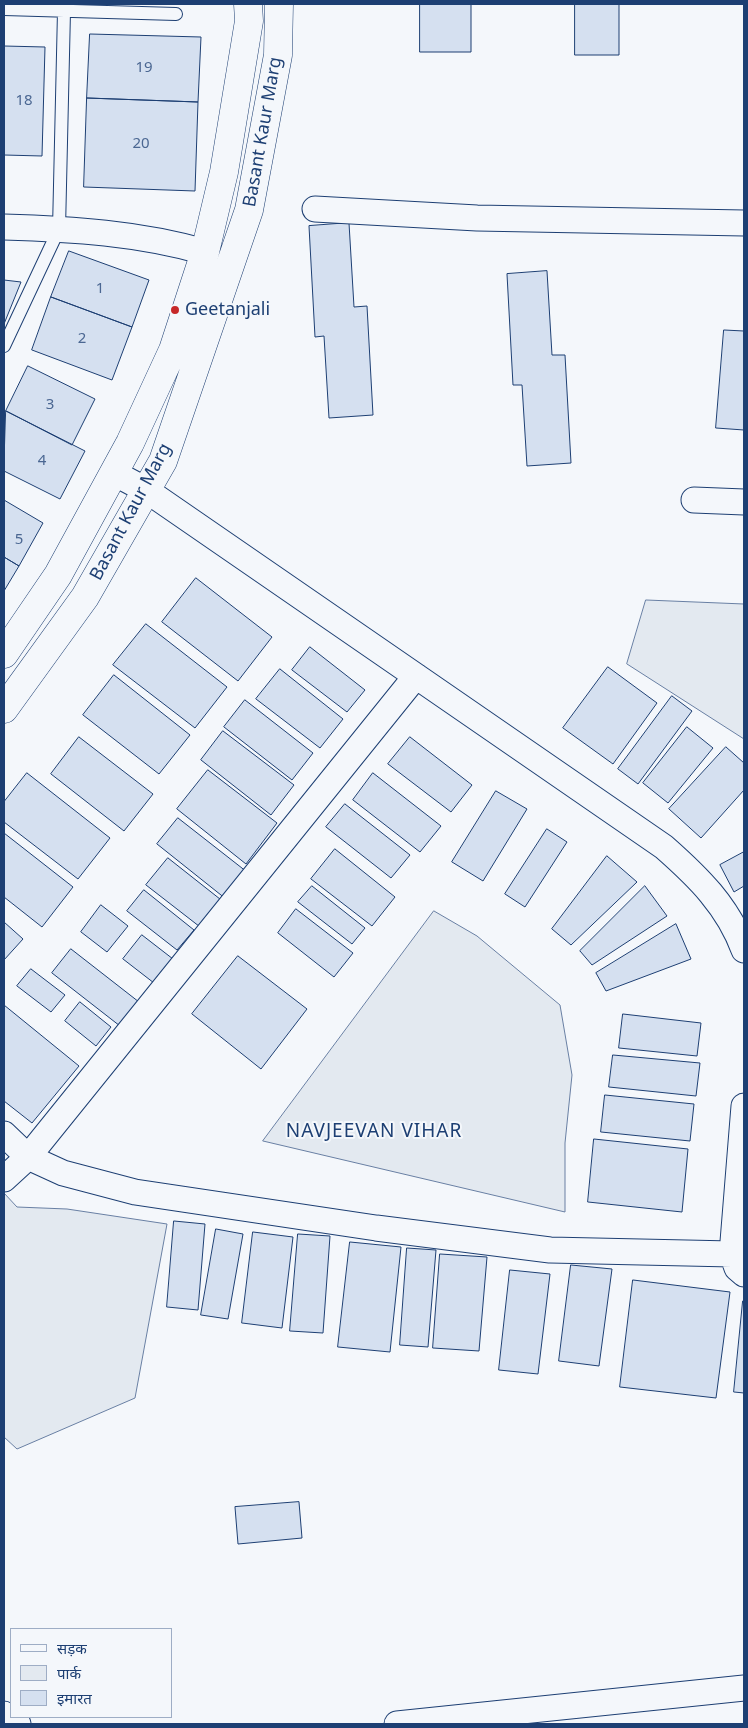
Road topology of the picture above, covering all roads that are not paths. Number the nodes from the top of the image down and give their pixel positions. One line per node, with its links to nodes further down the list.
1 (248, 4): 10 (main road, Basant Kaur Marg)
2 (279, 4): 13 (main road, Basant Kaur Marg)
3 (4, 9): 4 (lane)
4 (64, 11): 5 (lane); 9 (lane)
5 (176, 14)
6 (315, 209): 7 (street)
7 (744, 223)
8 (4, 227): 9 (street)
9 (59, 229): 10 (street); 11 (lane)
10 (205, 252): 12 (main road, Basant Kaur Marg)
11 (4, 346)
12 (114, 473): 13 (street); 16 (main road, Basant Kaur Marg)
13 (146, 490): 17 (street); 18 (main road, Basant Kaur Marg)
14 (694, 500): 15 (street)
15 (744, 502)
16 (4, 654)
17 (416, 676): 19 (street); 23 (street)
18 (4, 709)
19 (744, 950)
20 (744, 1106): 22 (street)
21 (4, 1134): 23 (street)
22 (743, 1145): 25 (street)
23 (28, 1157): 24 (street); 25 (street)
24 (4, 1179)
25 (738, 1264)
26 (744, 1688): 29 (street)
27 (4, 1714): 28 (street)
28 (18, 1724)
29 (397, 1724)

